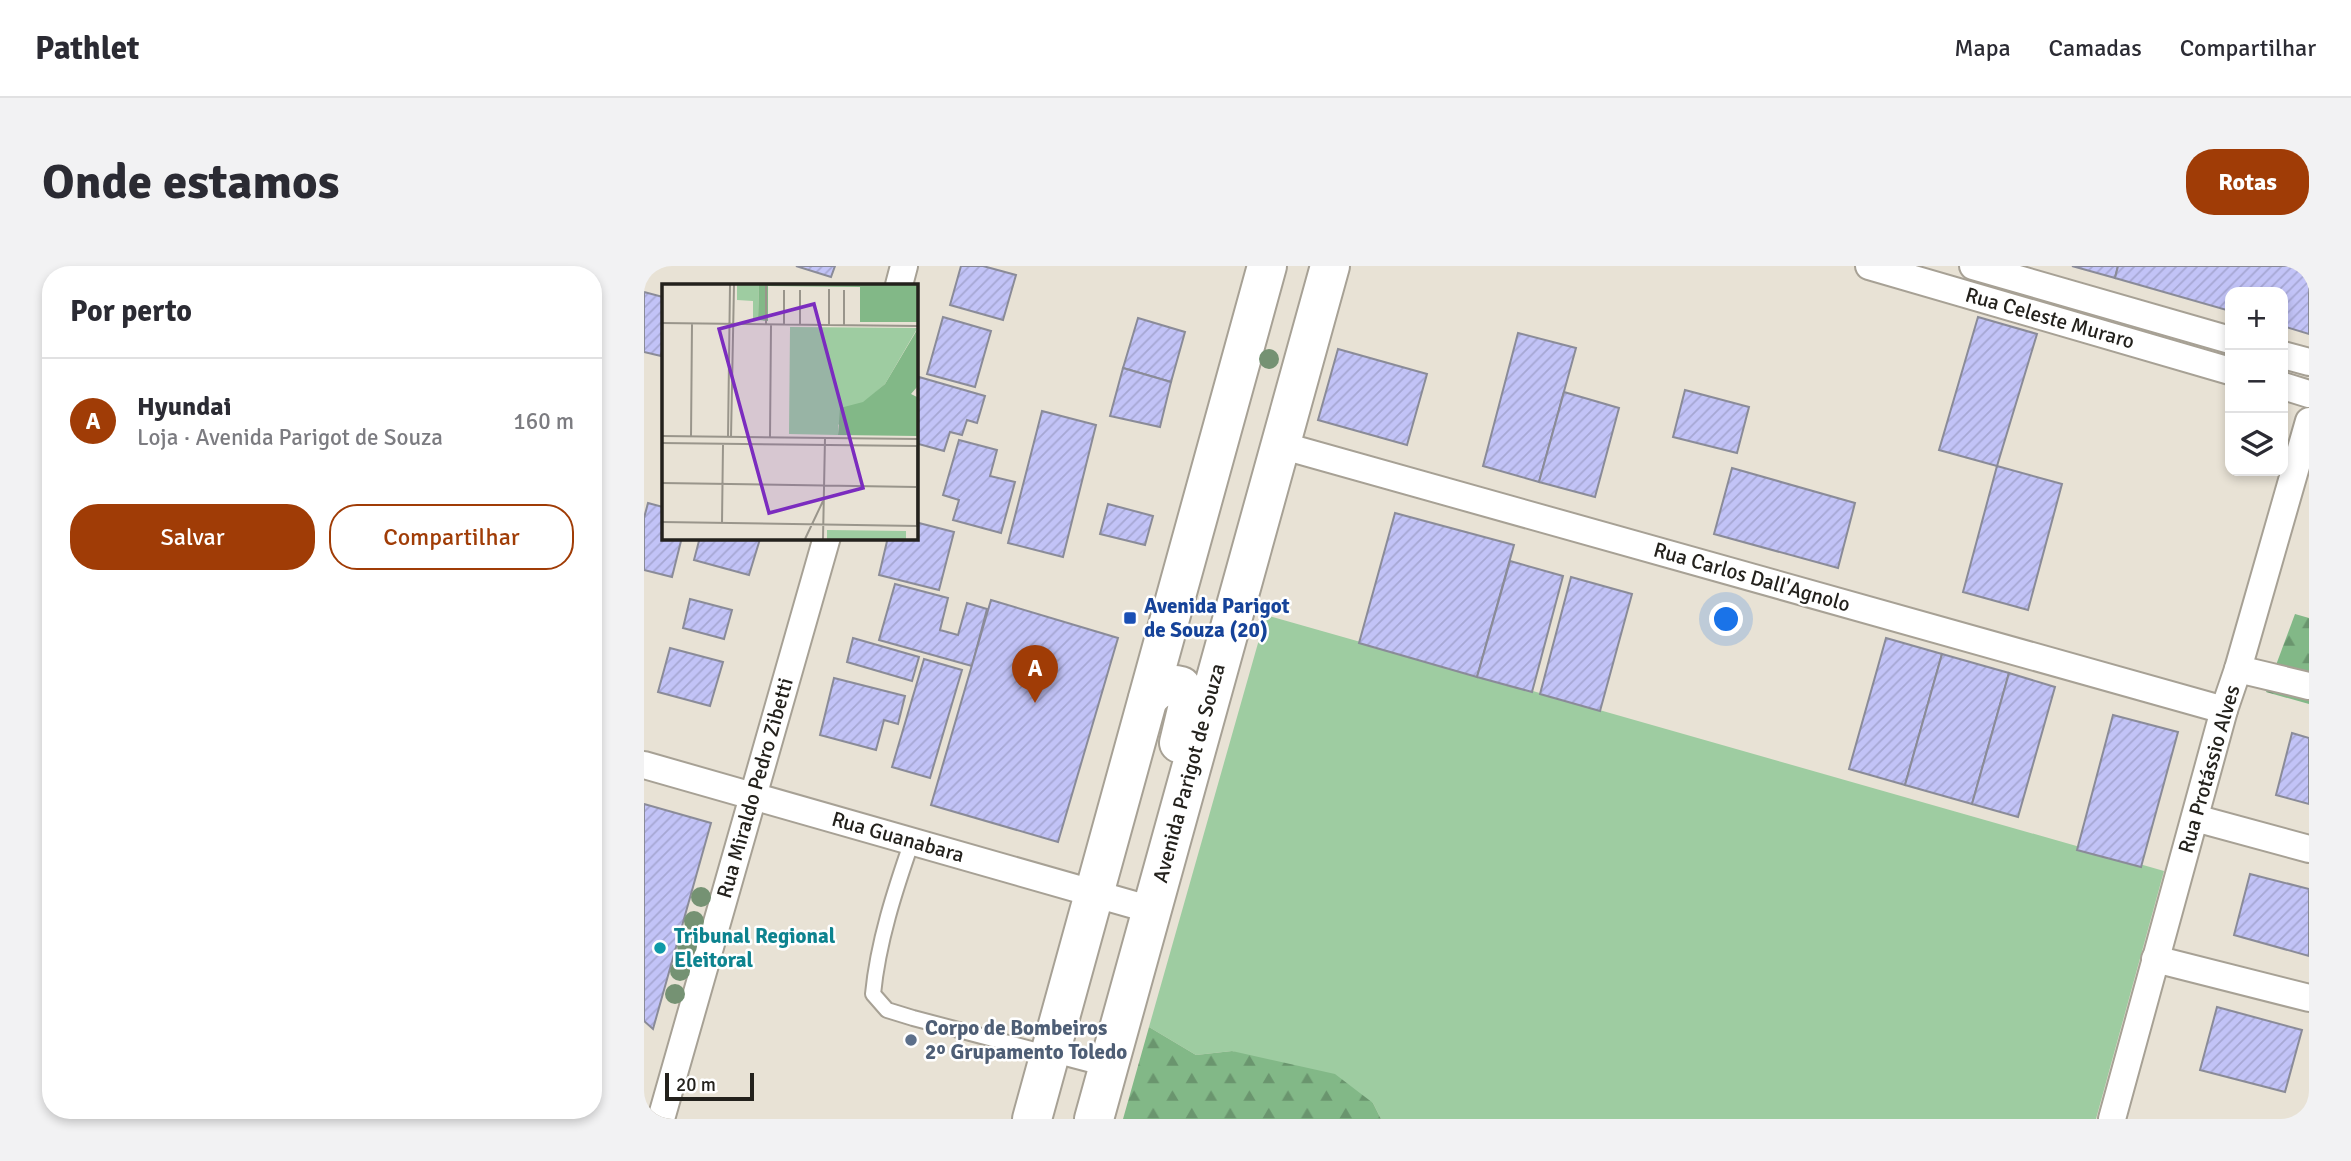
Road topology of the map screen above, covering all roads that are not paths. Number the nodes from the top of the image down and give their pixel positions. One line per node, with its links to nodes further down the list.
1 (904, 266): 8 (street)
2 (1267, 266): 20 (main road)
3 (1297, 266): 4 (main road)
4 (1305, 266)
5 (1330, 266): 16 (main road, Avenida Parigot de Souza)
6 (1869, 266): 12 (street, Rua Celeste Muraro)
7 (1973, 266): 9 (street, Rua Celeste Muraro)
8 (899, 284)
9 (2225, 339)
10 (2288, 356): 11 (street)
11 (2309, 362)
12 (2225, 370)
13 (2288, 388): 14 (street)
14 (2309, 394)
15 (2309, 421): 18 (street, Rua Protássio Alves)
16 (1280, 445): 21 (street, Rua Carlos Dall'Agnolo); 28 (main road, Avenida Parigot de Souza)
17 (826, 539): 23 (street, Rua Miraldo Pedro Zibetti)
18 (2238, 669): 19 (street); 21 (street, Rua Protássio Alves)
19 (2309, 686)
20 (1148, 699): 27 (main road); 28 (main road)
21 (2224, 710): 24 (street, Rua Protássio Alves)
22 (644, 765): 23 (street, Rua Guanabara)
23 (752, 796): 25 (street, Rua Guanabara); 33 (street, Rua Miraldo Pedro Zibetti)
24 (2195, 818): 26 (street); 29 (street, Rua Protássio Alves)
25 (912, 841): 27 (street, Rua Guanabara); 31 (lane)
26 (2309, 849)
27 (1093, 893): 28 (street, Rua Guanabara); 31 (main road)
28 (1154, 903): 32 (main road, Avenida Parigot de Souza)
29 (2155, 959): 30 (street); 36 (street, Rua Protássio Alves)
30 (2309, 998)
31 (1050, 1054): 32 (lane); 34 (main road)
32 (1108, 1070): 35 (main road, Avenida Parigot de Souza)
33 (660, 1119)
34 (1032, 1119)
35 (1094, 1119)
36 (2112, 1119)

